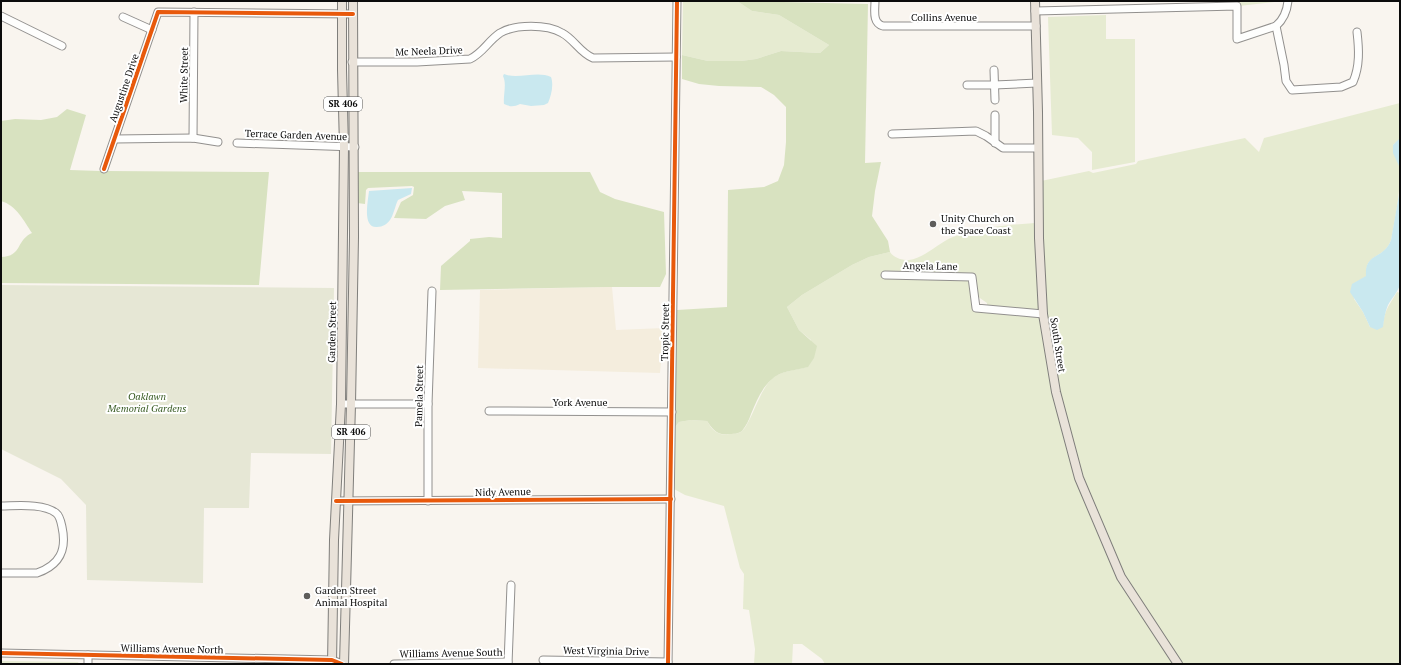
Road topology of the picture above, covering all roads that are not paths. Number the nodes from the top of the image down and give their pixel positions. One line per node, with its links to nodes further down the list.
1 (342, 1): 9 (main road, Garden Street / SR 406)
2 (353, 1): 10 (main road, Garden Street / SR 406)
3 (677, 1): 18 (street, Tropic Street)
4 (875, 1): 13 (street, Collins Avenue)
5 (1035, 1): 7 (main road, South Street)
6 (1288, 1): 14 (street)
7 (1035, 11): 13 (main road, South Street); 14 (street)
8 (194, 12): 9 (street); 15 (street, Augustine Drive); 27 (street, White Street)
9 (341, 14): 10 (street); 32 (main road, Garden Street / SR 406)
10 (353, 14): 19 (main road, Garden Street / SR 406)
11 (1, 16): 17 (street)
12 (123, 17): 15 (street)
13 (1036, 26): 21 (main road, South Street)
14 (1276, 26): 16 (street)
15 (152, 30): 28 (street, Augustine Drive)
16 (1357, 32)
17 (62, 46)
18 (676, 58): 19 (street, Mc Neela Drive); 47 (street, Tropic Street)
19 (352, 62): 33 (main road, Garden Street / SR 406)
20 (994, 70): 23 (street)
21 (1037, 83): 23 (street); 34 (main road, South Street)
22 (967, 85): 23 (street)
23 (994, 85): 24 (street)
24 (995, 100)
25 (995, 115): 31 (street)
26 (892, 134): 31 (street)
27 (193, 138): 28 (street); 29 (street)
28 (115, 139): 35 (street, Augustine Drive)
29 (218, 142)
30 (236, 143): 32 (street, Terrace Garden Avenue)
31 (996, 143): 34 (street)
32 (344, 147): 33 (street, Terrace Garden Avenue); 36 (main road, Garden Street / SR 406)
33 (355, 147): 37 (main road, Garden Street / SR 406)
34 (1038, 148): 40 (main road, South Street)
35 (104, 169)
36 (343, 237): 37 (street); 41 (main road, Garden Street / SR 406)
37 (354, 237): 42 (main road, Garden Street / SR 406)
38 (885, 275): 40 (street, Angela Lane)
39 (432, 291): 45 (street, Pamela Street)
40 (1043, 314): 68 (main road, South Street)
41 (342, 337): 42 (street); 43 (main road, Garden Street / SR 406)
42 (352, 338): 44 (main road, Garden Street / SR 406)
43 (341, 404): 44 (street); 48 (main road, Garden Street / SR 406)
44 (352, 404): 45 (street); 49 (main road, Garden Street / SR 406)
45 (428, 404): 53 (street, Pamela Street)
46 (489, 412): 47 (street, York Avenue)
47 (672, 412): 50 (street, Tropic Street)
48 (338, 450): 49 (street); 51 (main road, Garden Street / SR 406)
49 (350, 451): 52 (main road, Garden Street / SR 406)
50 (670, 499): 53 (street, Nidy Avenue); 64 (street, Tropic Street)
51 (336, 500): 52 (street, Nidy Avenue); 58 (main road, Garden Street / SR 406)
52 (348, 500): 53 (street, Nidy Avenue); 57 (main road, Garden Street / SR 406)
53 (428, 501)
54 (1, 506): 55 (street)
55 (1, 573)
56 (511, 585): 63 (street)
57 (346, 606): 58 (main road); 66 (main road, Garden Street / SR 406)
58 (333, 610): 62 (main road, Garden Street / SR 406)
59 (1, 652): 60 (street, Williams Avenue North)
60 (88, 655): 62 (street, Williams Avenue North); 65 (street)
61 (543, 660): 64 (street, West Virginia Drive)
62 (332, 662): 66 (street, Williams Avenue North)
63 (508, 663): 67 (street, Williams Avenue South)
64 (668, 663)
65 (88, 664)
66 (343, 664)
67 (394, 664)
68 (1178, 664)

